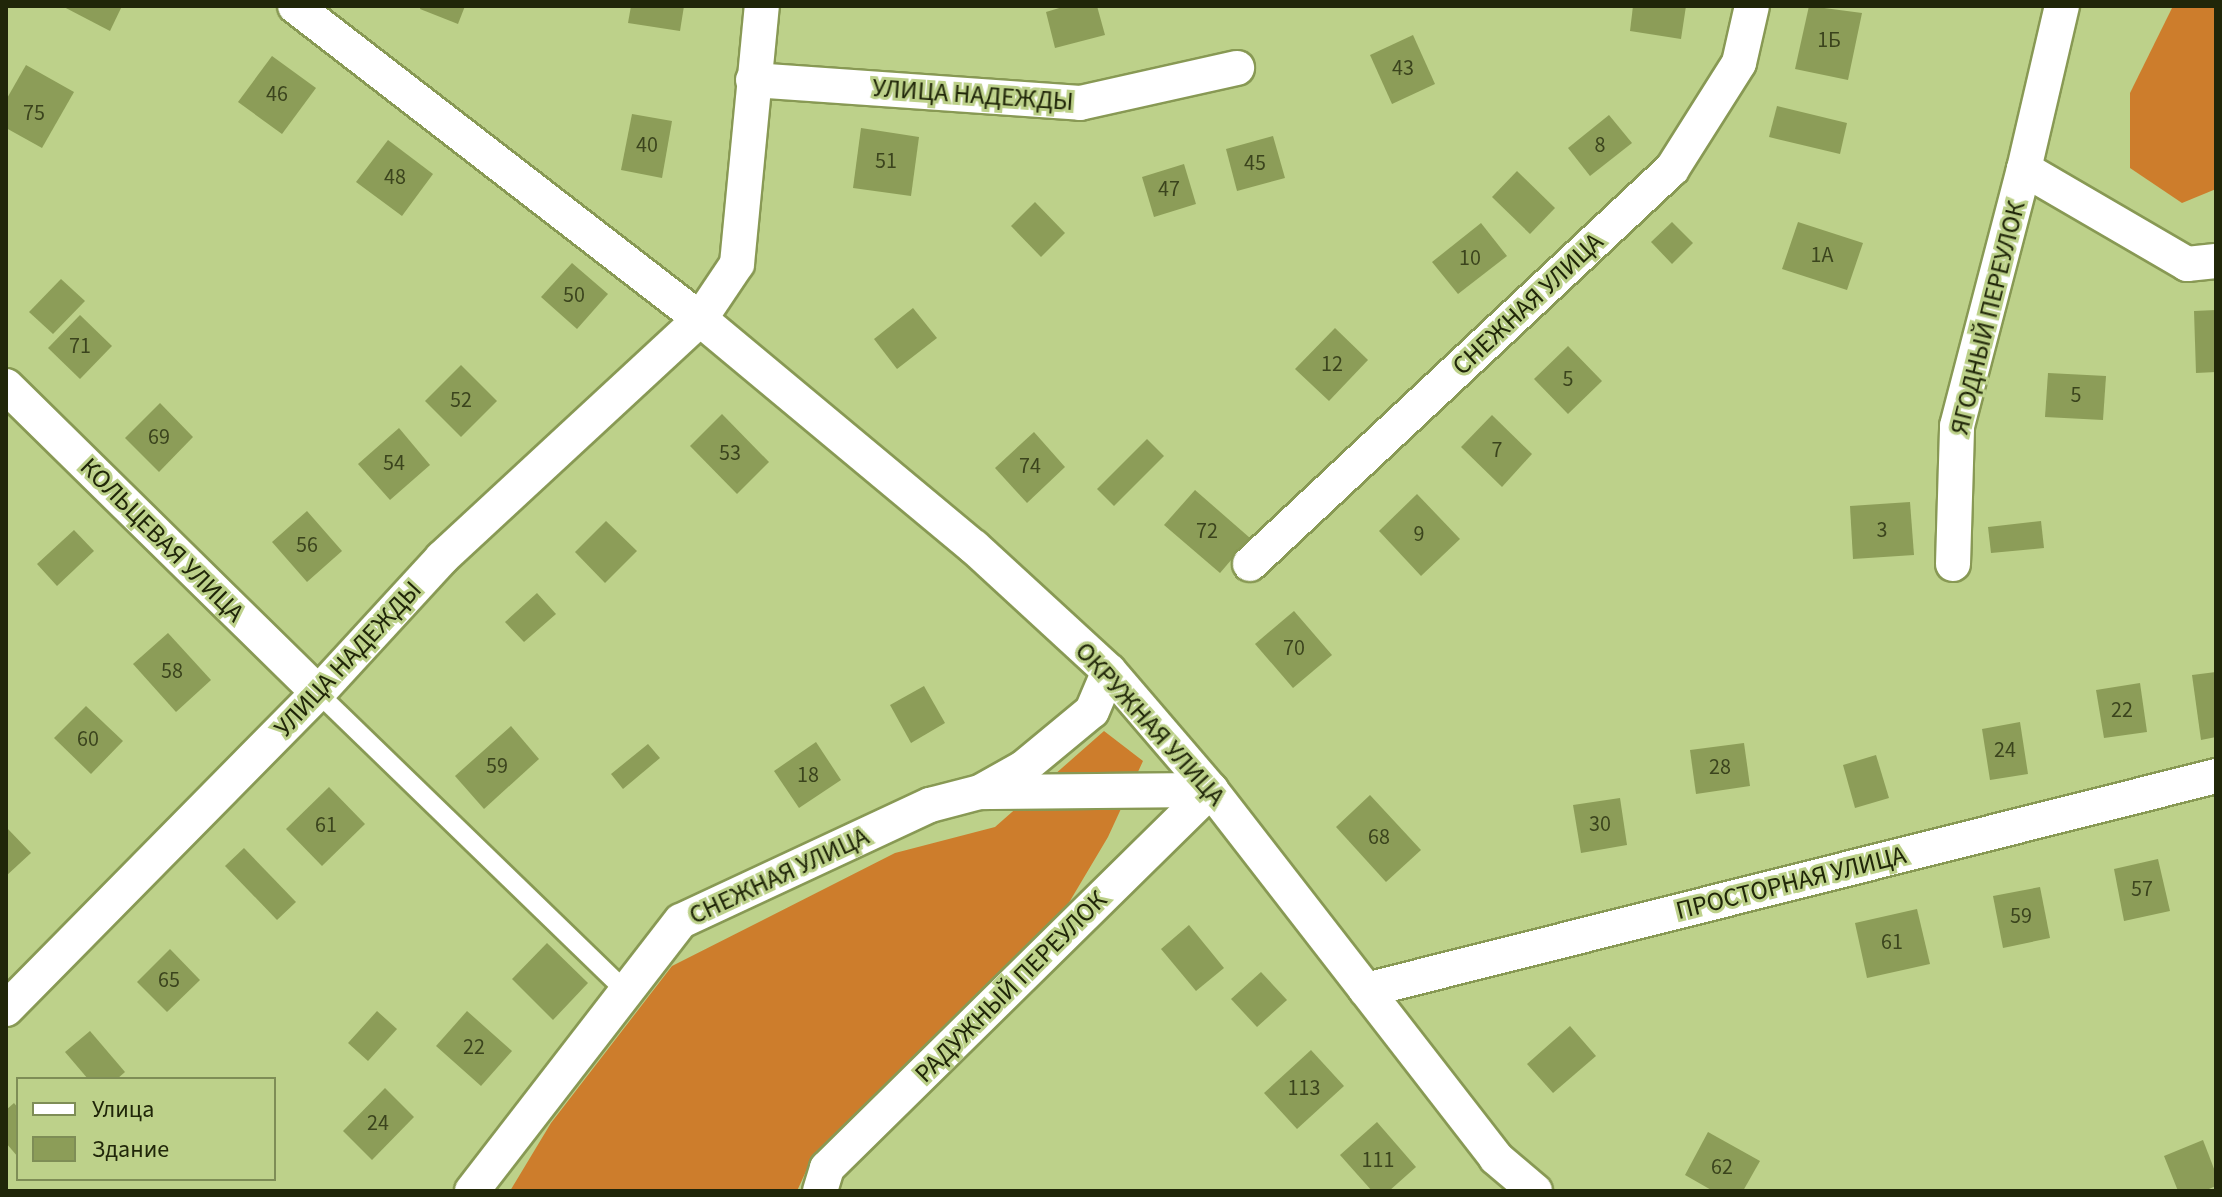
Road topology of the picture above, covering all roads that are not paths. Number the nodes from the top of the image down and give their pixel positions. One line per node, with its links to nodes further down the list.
1 (295, 6): 9 (street)
2 (762, 6): 6 (street, УЛИЦА НАДЕЖДЫ)
3 (1752, 6): 11 (street, СНЕЖНАЯ УЛИЦА)
4 (2062, 6): 7 (street, ЯГОДНЫЙ ПЕРЕУЛОК)
5 (1237, 68): 6 (street, УЛИЦА НАДЕЖДЫ)
6 (753, 80): 9 (street, УЛИЦА НАДЕЖДЫ)
7 (2024, 169): 8 (street, ЯГОДНЫЙ ПЕРЕУЛОК); 12 (street, ЯГОДНЫЙ ПЕРЕУЛОК)
8 (2216, 261)
9 (700, 319): 13 (street, ОКРУЖНАЯ УЛИЦА); 14 (street, УЛИЦА НАДЕЖДЫ)
10 (6, 386): 14 (street, КОЛЬЦЕВАЯ УЛИЦА)
11 (1250, 564)
12 (1953, 564)
13 (1109, 671): 16 (street, ОКРУЖНАЯ УЛИЦА); 17 (street, СНЕЖНАЯ УЛИЦА)
14 (318, 693): 19 (lane); 20 (street, УЛИЦА НАДЕЖДЫ)
15 (2216, 776): 18 (street, ПРОСТОРНАЯ УЛИЦА)
16 (1211, 790): 17 (street); 18 (street, ОКРУЖНАЯ УЛИЦА); 22 (street, РАДУЖНЫЙ ПЕРЕУЛОК)
17 (980, 792): 19 (street, СНЕЖНАЯ УЛИЦА)
18 (1366, 990): 23 (street, ОКРУЖНАЯ УЛИЦА)
19 (626, 991): 21 (street, СНЕЖНАЯ УЛИЦА)
20 (6, 1009)
21 (472, 1191)
22 (820, 1191)
23 (1535, 1191)

